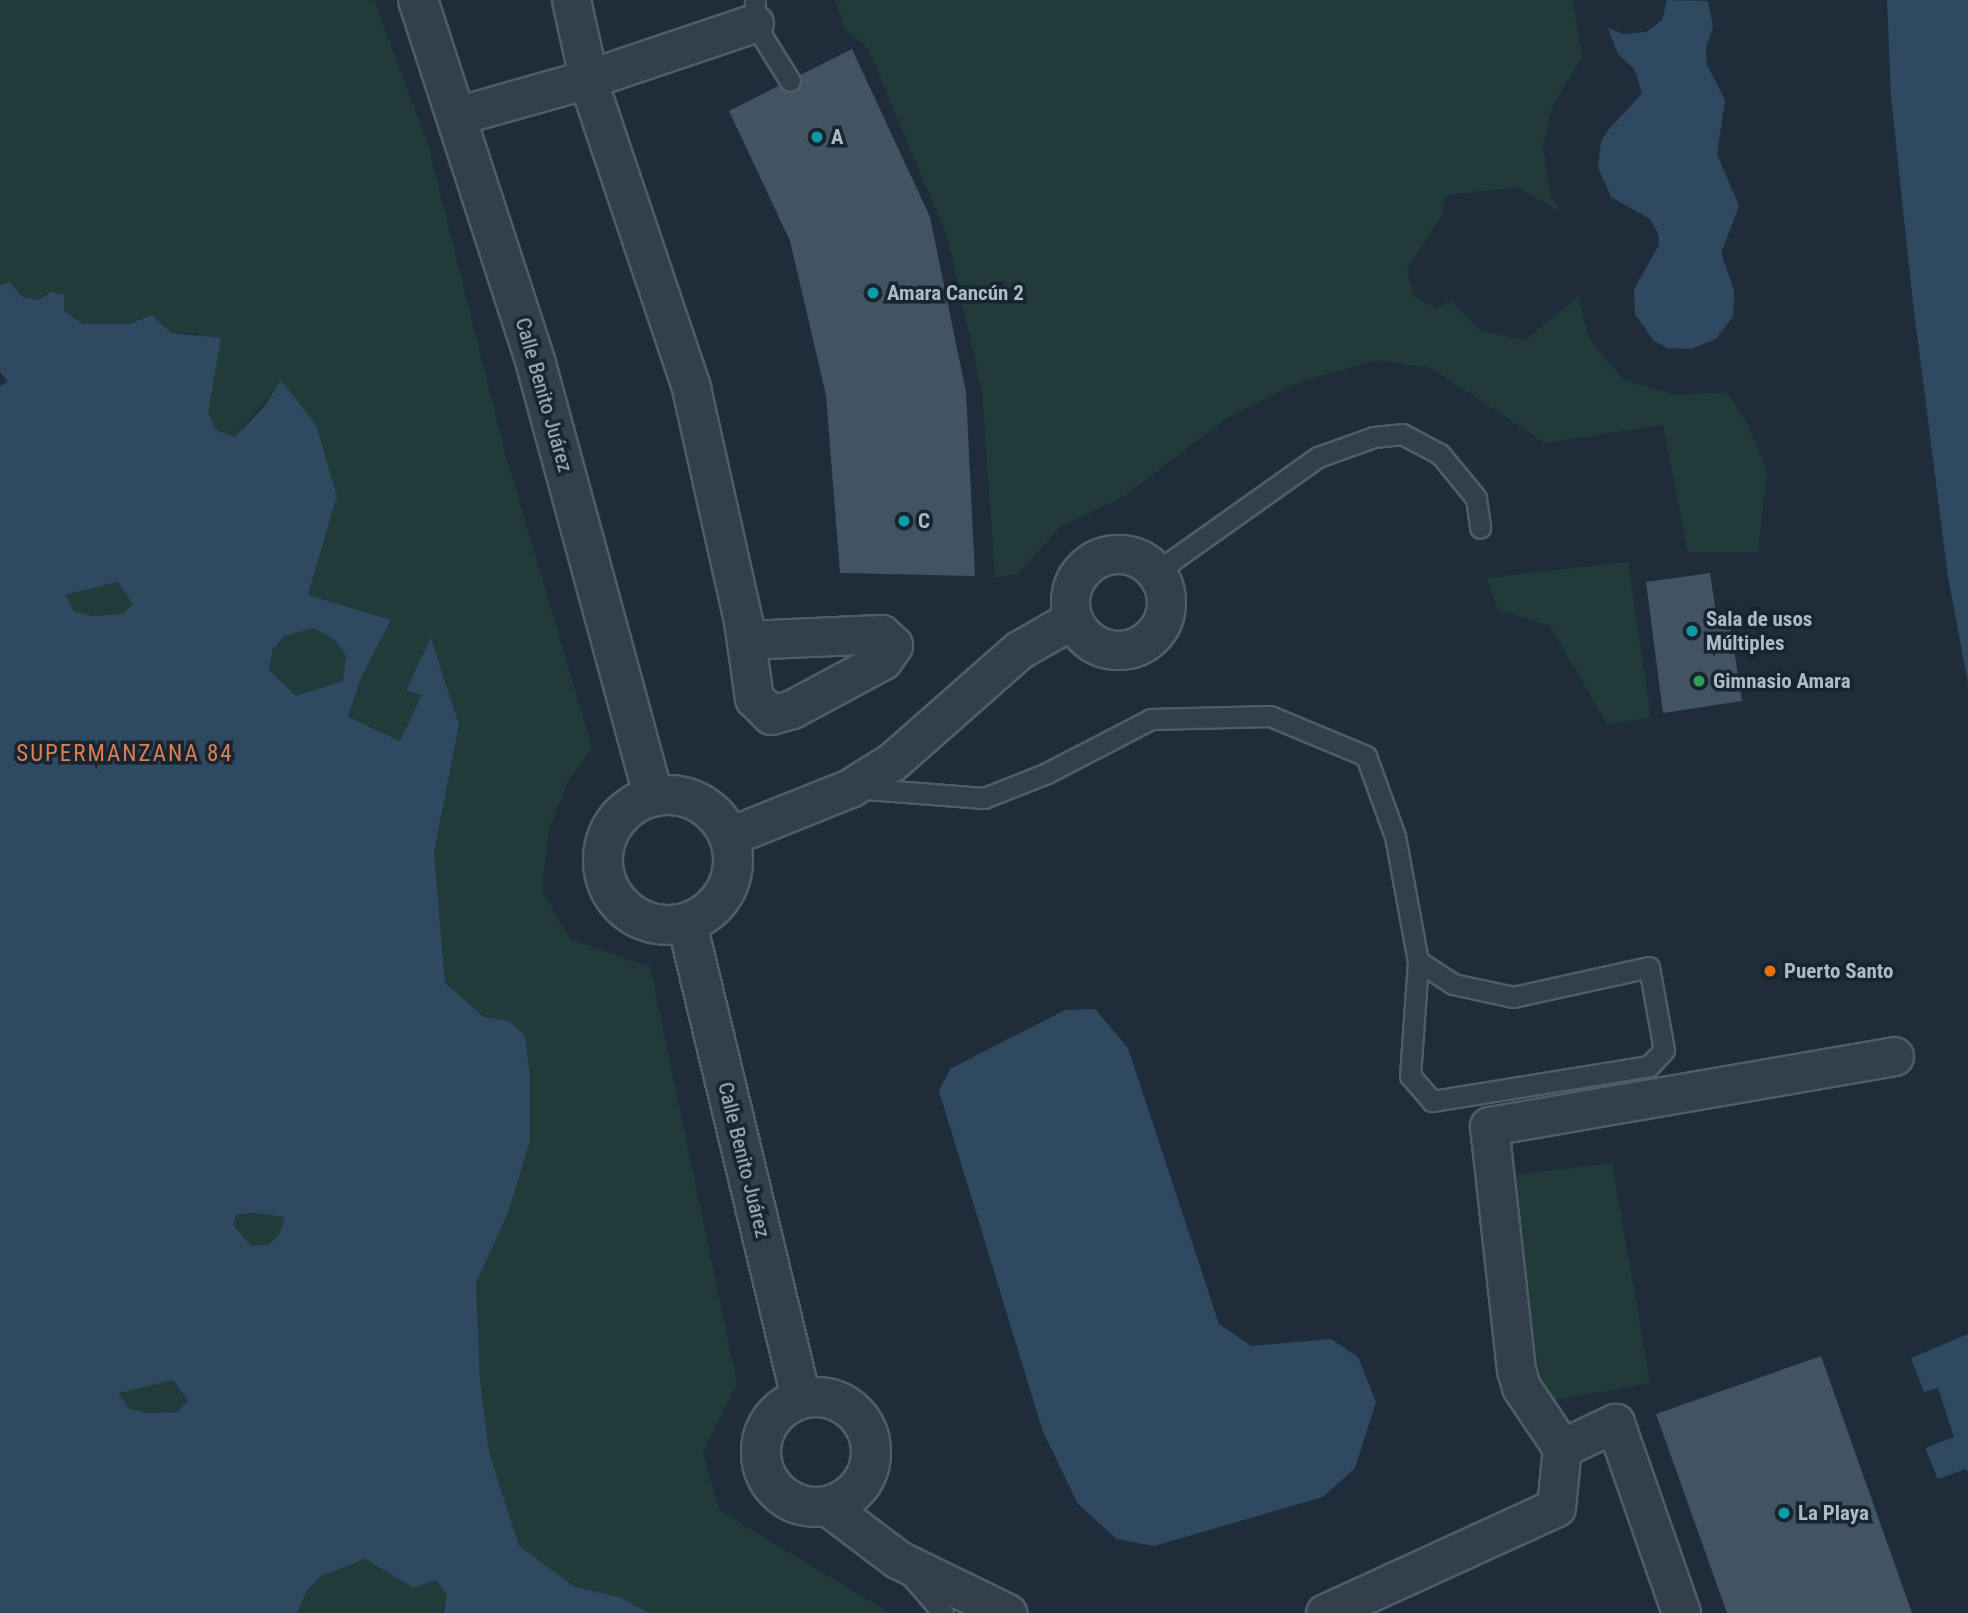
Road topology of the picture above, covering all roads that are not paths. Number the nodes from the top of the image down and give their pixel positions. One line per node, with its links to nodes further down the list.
1 (418, 0): 6 (street, Calle Benito Juárez)
2 (571, 0): 4 (street)
3 (755, 11): 4 (street); 5 (lane)
4 (588, 79): 6 (street); 10 (street)
5 (790, 81)
6 (456, 116): 12 (street, Calle Benito Juárez)
7 (1480, 528): 8 (lane)
8 (1156, 572): 9 (street); 9 (street)
9 (1073, 620): 11 (street)
10 (746, 640)
11 (850, 788): 13 (street); 15 (lane)
12 (653, 796): 13 (street); 14 (street)
13 (730, 836): 14 (street)
14 (687, 923): 17 (street, Calle Benito Juárez)
15 (1418, 961): 15 (lane)
16 (1894, 1056): 18 (street)
17 (801, 1398): 19 (street); 19 (street)
18 (1562, 1448): 23 (street); 24 (street)
19 (827, 1506): 20 (street)
20 (897, 1559): 21 (lane); 22 (street)
21 (943, 1613)
22 (1007, 1613)
23 (1325, 1613)
24 (1681, 1613)

